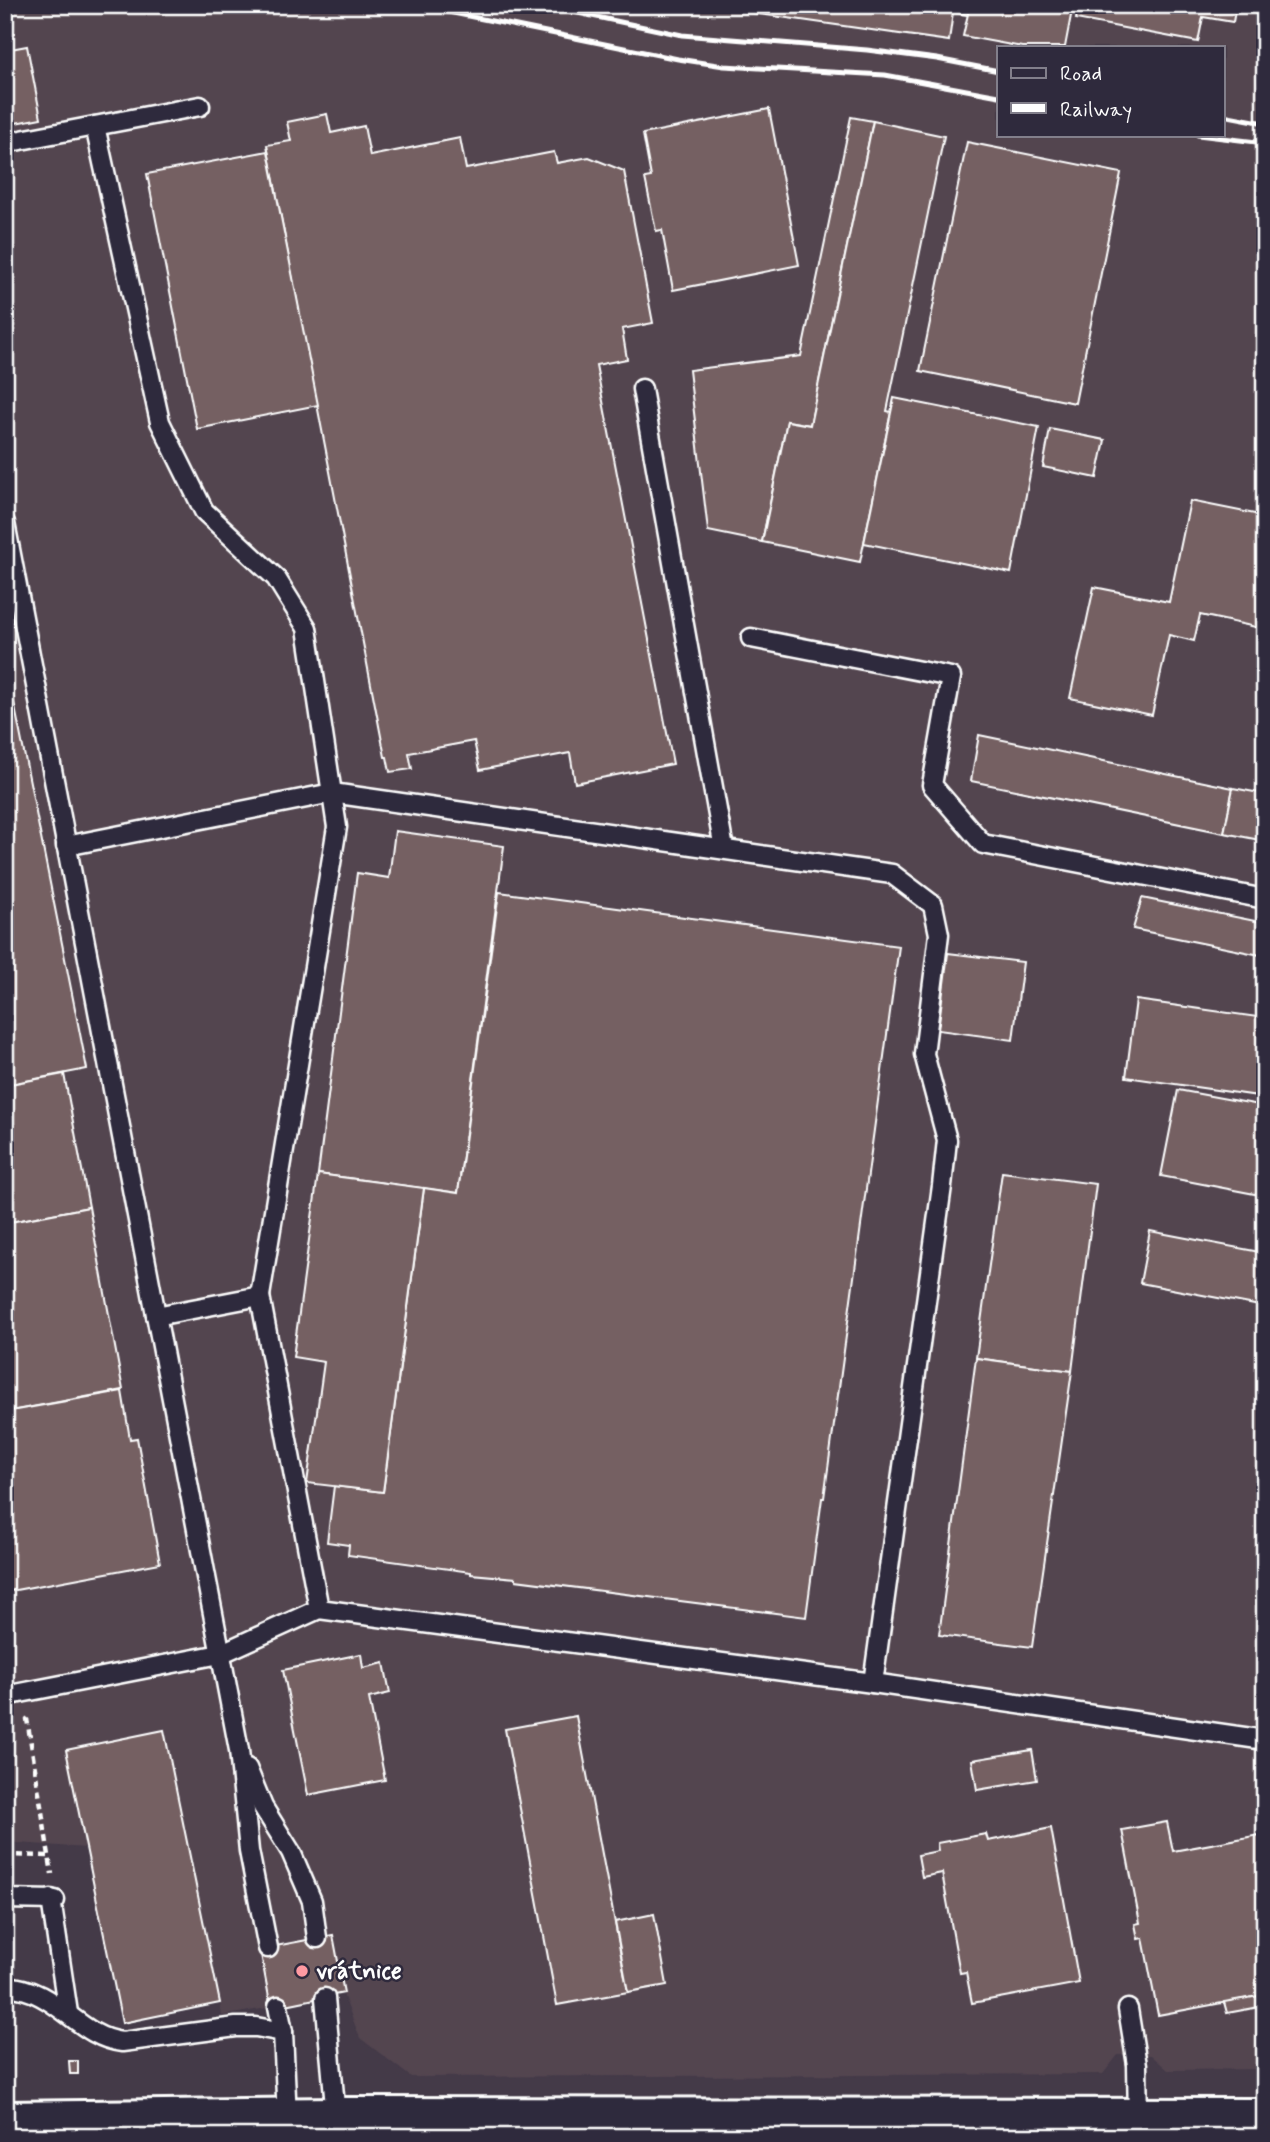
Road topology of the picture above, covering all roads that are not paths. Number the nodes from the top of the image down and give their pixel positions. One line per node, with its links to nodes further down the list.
1 (200, 106): 2 (lane)
2 (95, 126): 3 (lane); 7 (lane)
3 (5, 144)
4 (642, 389): 9 (lane)
5 (5, 523): 8 (lane)
6 (751, 638): 10 (lane)
7 (332, 793): 8 (lane); 9 (lane); 11 (lane)
8 (66, 846): 12 (lane)
9 (724, 849): 15 (lane)
10 (1265, 899)
11 (260, 1296): 12 (lane); 13 (lane)
12 (156, 1316): 14 (lane)
13 (319, 1609): 14 (lane); 15 (lane)
14 (220, 1654): 16 (lane); 18 (lane)
15 (873, 1683): 17 (lane)
16 (5, 1696)
17 (1265, 1740)
18 (239, 1750): 20 (lane); 21 (lane)
19 (5, 1899): 26 (lane)
20 (317, 1938)
21 (268, 1948)
22 (5, 1986): 26 (lane)
23 (325, 1997): 28 (lane)
24 (278, 2006): 27 (lane)
25 (1128, 2009): 32 (lane)
26 (68, 2013): 27 (lane)
27 (283, 2032): 29 (lane)
28 (336, 2117): 29 (main road); 32 (main road)
29 (288, 2118): 33 (main road); 34 (lane)
30 (1265, 2118): 32 (main road)
31 (5, 2121): 33 (main road)
32 (1138, 2128)
33 (103, 2129)
34 (247, 2137)

